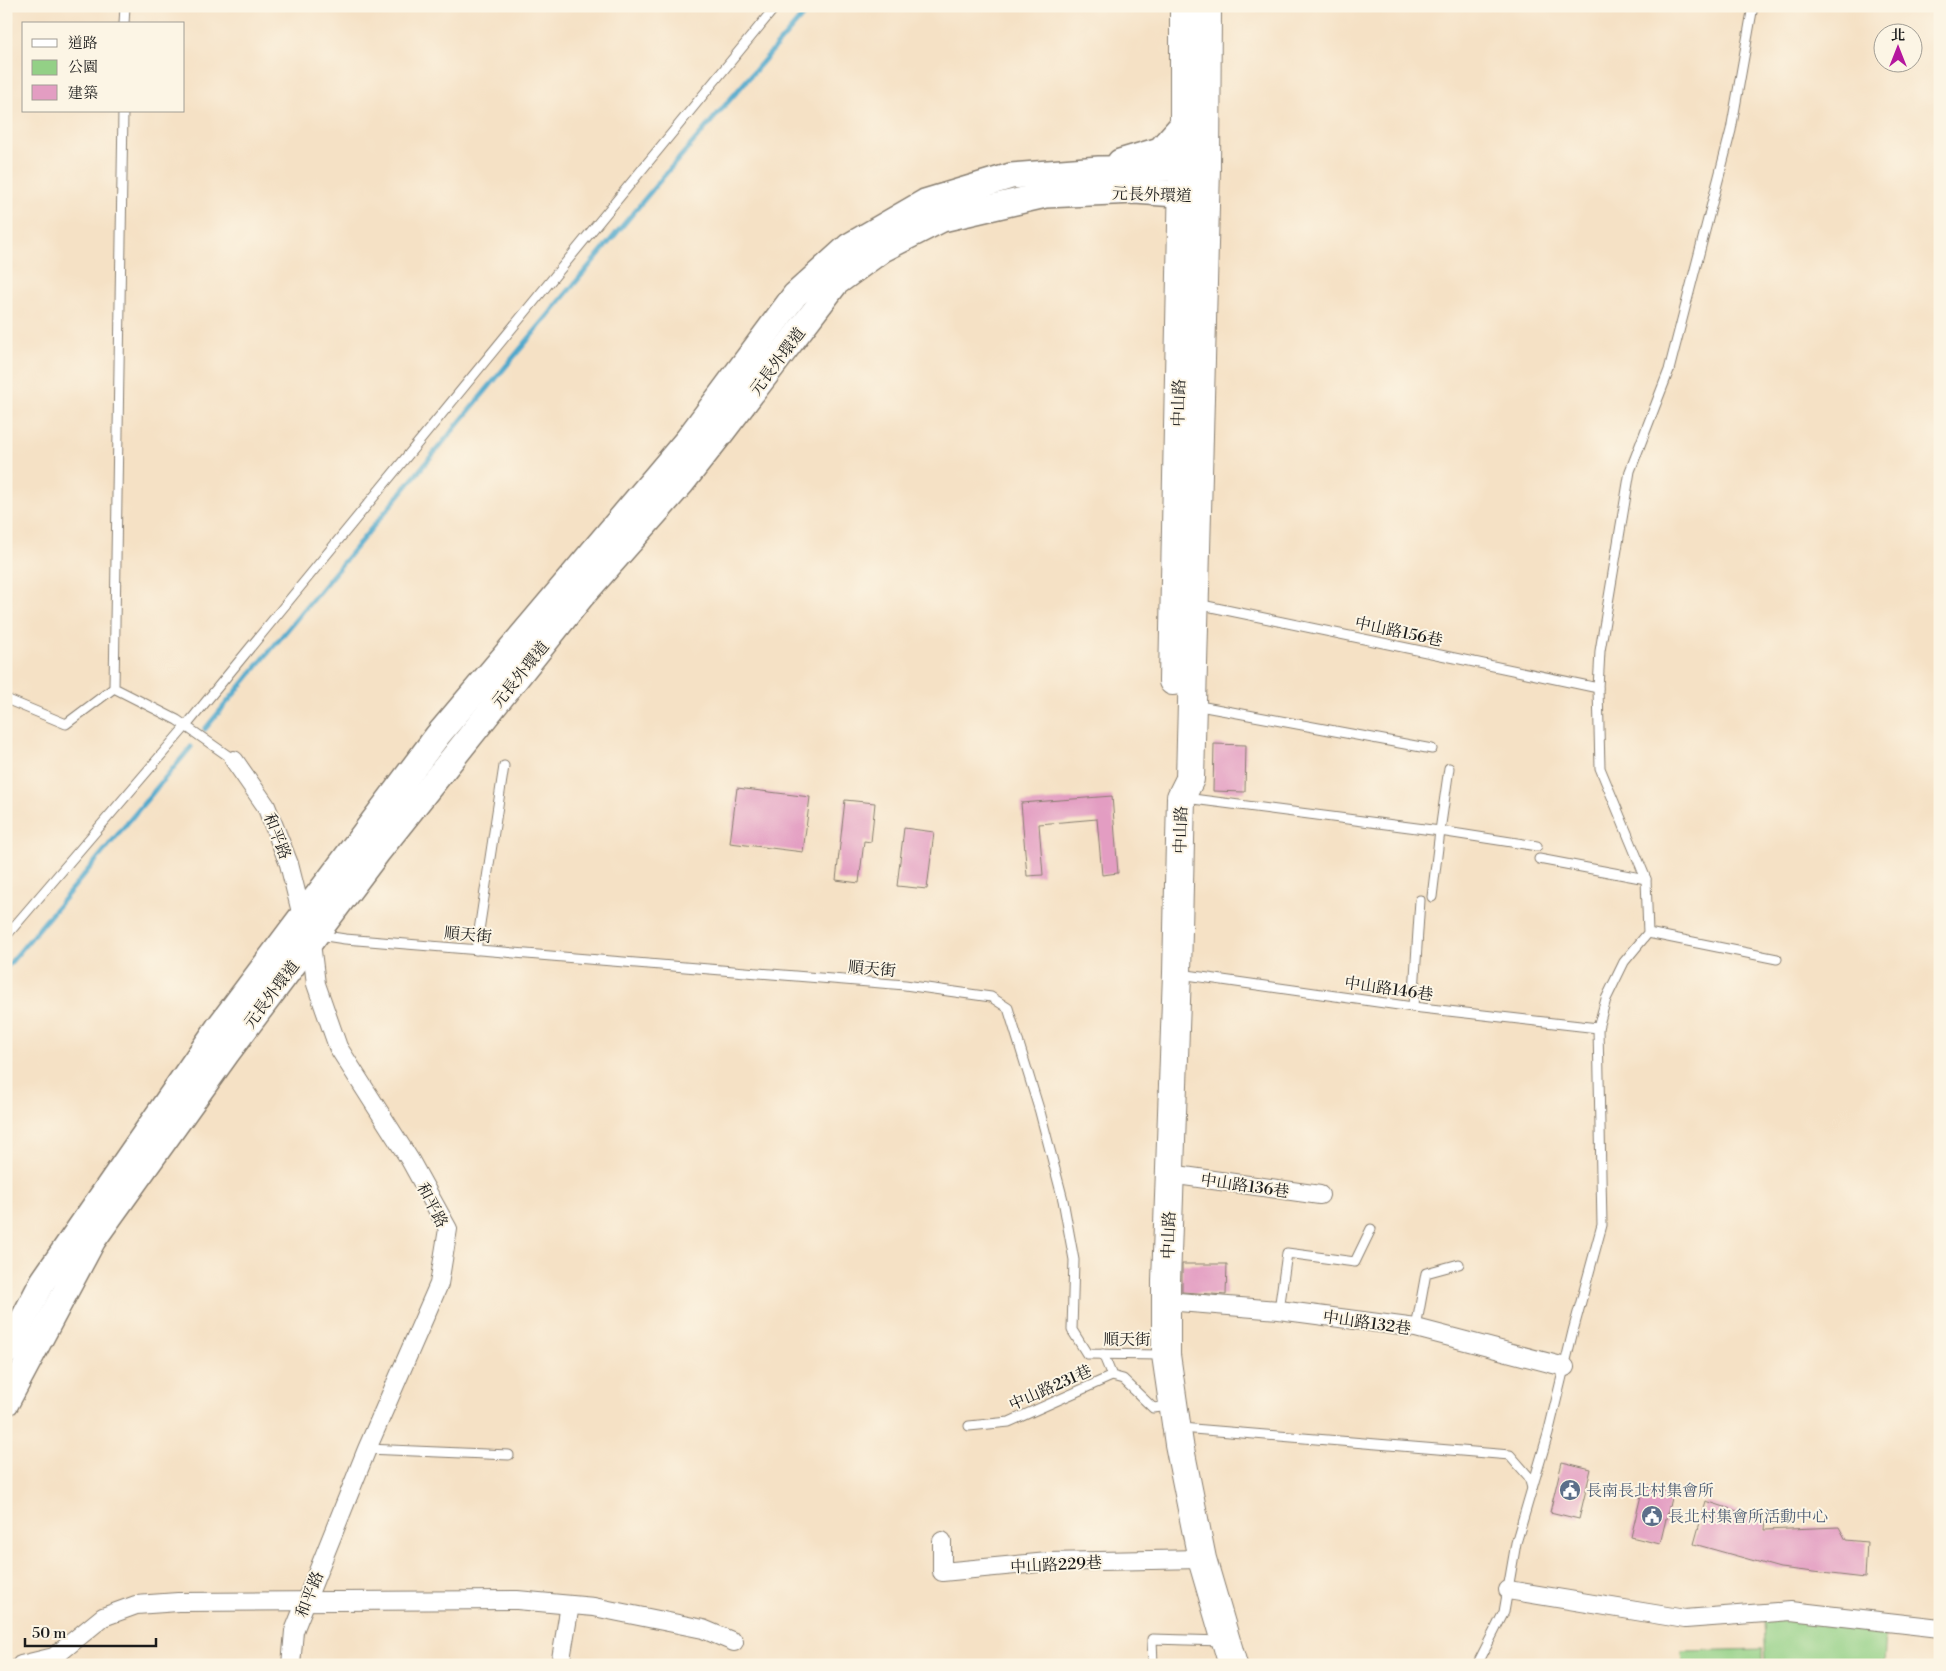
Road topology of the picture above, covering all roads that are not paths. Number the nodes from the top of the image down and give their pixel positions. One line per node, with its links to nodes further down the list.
1 (124, 6): 6 (lane)
2 (776, 6): 16 (lane)
3 (1184, 6): 8 (main road, 中山路)
4 (1207, 6): 10 (main road, 中山路)
5 (1754, 6): 13 (lane)
6 (124, 22)
7 (123, 112): 12 (lane)
8 (1184, 123): 9 (street); 10 (main road, 中山路)
9 (1099, 169): 10 (street, 元長外環道); 28 (street, 元長外環道)
10 (1194, 182): 11 (main road, 中山路); 21 (main road, 中山路); 28 (street, 元長外環道)
11 (1194, 604): 13 (lane, 中山路156巷); 15 (main road, 中山路)
12 (114, 688): 14 (lane); 16 (lane)
13 (1598, 688): 25 (lane)
14 (6, 699)
15 (1192, 704): 17 (lane); 21 (main road, 中山路)
16 (186, 726): 18 (lane); 30 (lane)
17 (1432, 749)
18 (234, 760): 28 (street, 和平路)
19 (504, 766): 31 (lane)
20 (1449, 768): 22 (lane)
21 (1181, 797): 22 (lane); 33 (main road, 中山路)
22 (1440, 830): 23 (lane); 26 (lane)
23 (1537, 846)
24 (1539, 859): 25 (lane)
25 (1646, 879): 29 (lane)
26 (1432, 898)
27 (1420, 900): 34 (lane)
28 (310, 931): 31 (lane, 順天街); 43 (street, 元長外環道); 48 (street, 元長外環道); 51 (street, 和平路)
29 (1648, 932): 32 (lane); 35 (lane)
30 (6, 936)
31 (476, 950): 44 (lane, 順天街)
32 (1777, 959)
33 (1177, 973): 34 (lane, 中山路146巷); 36 (main road, 中山路)
34 (1413, 1007): 35 (lane, 中山路146巷)
35 (1598, 1028): 46 (lane)
36 (1170, 1174): 37 (street, 中山路136巷); 40 (main road, 中山路)
37 (1320, 1195)
38 (1371, 1229): 41 (lane)
39 (1459, 1264): 42 (lane)
40 (1166, 1301): 41 (street, 中山路132巷); 45 (main road, 中山路)
41 (1279, 1310): 42 (street, 中山路132巷)
42 (1416, 1328): 46 (street, 中山路132巷)
43 (6, 1352)
44 (1103, 1354): 45 (lane, 順天街); 47 (lane)
45 (1166, 1355): 49 (main road, 中山路)
46 (1565, 1367): 53 (lane)
47 (1112, 1376): 49 (lane); 50 (lane, 中山路231巷)
48 (6, 1402)
49 (1176, 1417): 53 (lane); 55 (main road, 中山路)
50 (969, 1426)
51 (367, 1449): 52 (lane); 57 (street, 和平路)
52 (509, 1455)
53 (1532, 1488): 56 (lane)
54 (942, 1541): 55 (street, 中山路229巷)
55 (1202, 1559): 61 (main road, 中山路)
56 (1508, 1590): 59 (street); 66 (lane)
57 (307, 1601): 58 (street); 62 (street); 63 (street, 和平路)
58 (570, 1605): 60 (street); 64 (street)
59 (1940, 1628)
60 (734, 1642)
61 (1229, 1653): 65 (lane)
62 (21, 1665)
63 (291, 1665)
64 (560, 1665)
65 (1153, 1665)
66 (1477, 1665)

